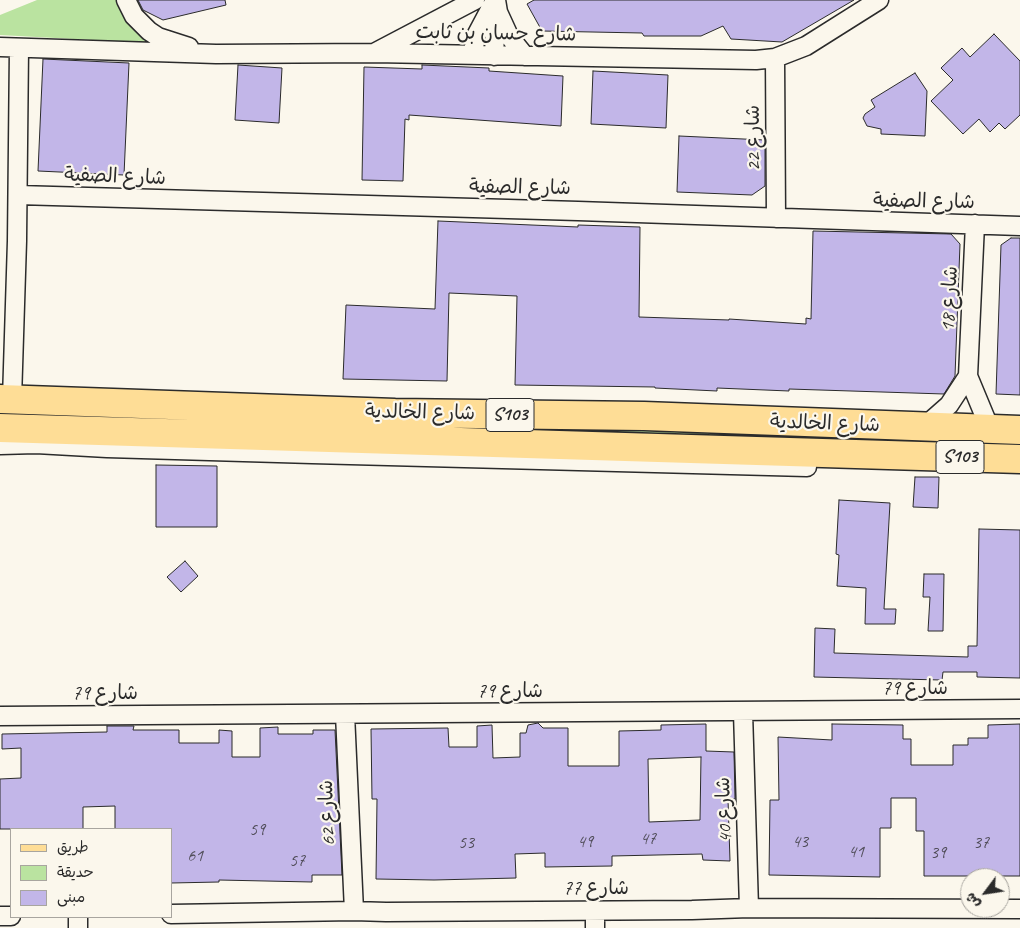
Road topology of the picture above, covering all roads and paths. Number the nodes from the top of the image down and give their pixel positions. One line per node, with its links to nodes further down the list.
1 (126, 0): 8 (street, شارع حسان بن ثابت)
2 (475, 0): 7 (street)
3 (495, 0): 9 (street); 10 (street); 11 (street)
4 (879, 0): 12 (street, شارع حسان بن ثابت)
5 (0, 47): 6 (street, شارع حسان بن ثابت)
6 (19, 48): 8 (street, شارع حسان بن ثابت); 13 (street)
7 (374, 53): 8 (street, شارع حسان بن ثابت); 9 (street, شارع حسان بن ثابت)
8 (216, 54)
9 (472, 55): 10 (street, شارع حسان بن ثابت)
10 (494, 56): 11 (street, شارع حسان بن ثابت)
11 (525, 56): 12 (street, شارع حسان بن ثابت)
12 (775, 58): 14 (street, شارع 22)
13 (18, 196): 14 (street, شارع الصفية); 18 (street)
14 (776, 218): 15 (street, شارع الصفية)
15 (976, 224): 16 (street, شارع الصفية); 17 (street, شارع 18)
16 (1020, 226)
17 (968, 376): 19 (street); 21 (street, شارع 18)
18 (6, 399): 19 (main road, شارع الخالدية / S103)
19 (924, 427): 21 (main road, شارع الخالدية / S103)
20 (0, 428): 23 (main road, شارع الخالدية / S103)
21 (990, 429): 22 (main road, شارع الخالدية / S103)
22 (1020, 430)
23 (213, 443): 24 (street); 25 (main road, شارع الخالدية / S103); 26 (street)
24 (0, 444)
25 (1020, 459)
26 (807, 467)
27 (1020, 709): 28 (street, شارع 79)
28 (743, 712): 29 (street, شارع 79); 31 (street, شارع 40)
29 (345, 714): 30 (street, شارع 79); 34 (street, شارع 62)
30 (0, 716)
31 (749, 908): 32 (street, شارع 77); 33 (street, شارع 77)
32 (1020, 909)
33 (594, 910): 34 (street, شارع 77); 36 (street)
34 (354, 911): 35 (street, شارع 77)
35 (172, 914)
36 (595, 928)

